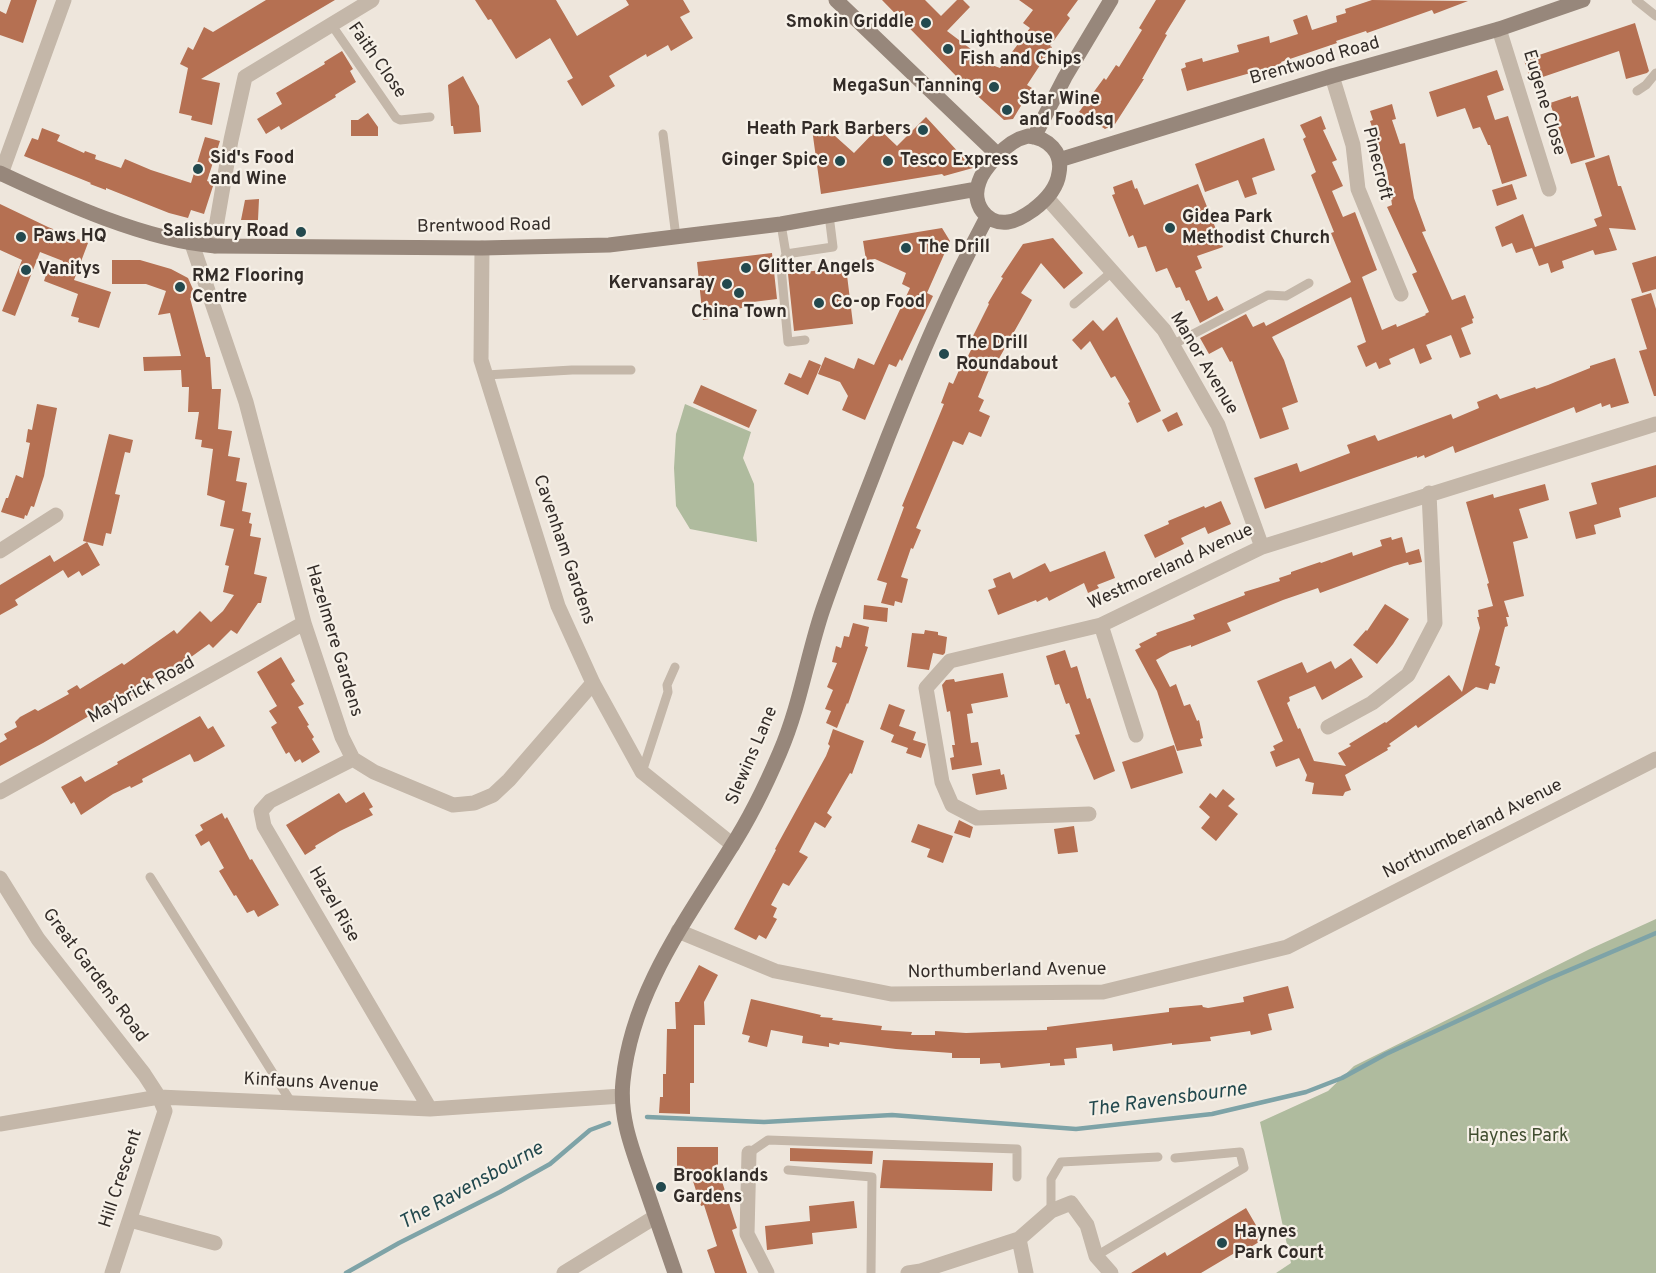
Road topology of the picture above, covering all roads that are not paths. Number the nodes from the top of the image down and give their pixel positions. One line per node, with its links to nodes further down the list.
1 (64, 0): 18 (street)
2 (372, 0): 8 (street)
3 (836, 0): 16 (street)
4 (1111, 0): 15 (street)
5 (1583, 0): 9 (street, Brentwood Road)
6 (1636, 0): 7 (lane)
7 (1656, 16)
8 (331, 24): 13 (lane, Faith Close); 27 (street)
9 (1499, 30): 11 (street, Brentwood Road); 20 (street, Eugene Close)
10 (1656, 73): 12 (lane)
11 (1332, 76): 17 (street, Brentwood Road); 32 (street, Pinecroft)
12 (1637, 92)
13 (430, 117)
14 (663, 134): 25 (lane)
15 (1034, 137): 16 (street); 17 (street)
16 (998, 155): 19 (street)
17 (1059, 160): 21 (street)
18 (1, 174): 26 (street, Brentwood Road)
19 (977, 189): 22 (street, Brentwood Road); 23 (street)
20 (1549, 189)
21 (1047, 198): 23 (street); 30 (street, Manor Avenue)
22 (829, 215): 24 (street, Brentwood Road); 29 (lane)
23 (987, 217): 54 (street, Slewins Lane)
24 (781, 224): 25 (street, Brentwood Road); 29 (lane)
25 (676, 237): 28 (street, Brentwood Road)
26 (192, 244): 27 (street, Brentwood Road); 43 (street, Hazelmere Gardens)
27 (215, 246): 28 (street, Brentwood Road)
28 (482, 248): 37 (street, Cavenham Gardens)
29 (786, 254): 34 (lane)
30 (1113, 271): 33 (lane); 35 (street, Manor Avenue)
31 (1309, 283): 35 (lane)
32 (1401, 294)
33 (1074, 304)
34 (805, 340)
35 (1172, 345): 41 (street, Manor Avenue)
36 (631, 370): 37 (lane)
37 (486, 375): 46 (street, Cavenham Gardens)
38 (1656, 424): 39 (street, Westmoreland Avenue)
39 (1429, 493): 41 (street, Westmoreland Avenue); 47 (street)
40 (56, 515): 42 (street)
41 (1262, 547): 44 (street, Westmoreland Avenue)
42 (0, 551)
43 (304, 623): 49 (street, Hazelmere Gardens); 52 (street, Maybrick Road)
44 (1101, 625): 48 (street); 53 (street, Westmoreland Avenue)
45 (675, 667): 51 (lane)
46 (592, 682): 49 (street); 51 (street, Cavenham Gardens)
47 (1328, 727)
48 (1136, 735)
49 (353, 759): 61 (street, Hazel Rise)
50 (1656, 759): 57 (street, Northumberland Avenue)
51 (642, 772): 54 (street, Cavenham Gardens)
52 (0, 792)
53 (1089, 814)
54 (733, 845): 57 (street, Slewins Lane)
55 (150, 877): 60 (lane)
56 (0, 878): 59 (street, Great Gardens Road)
57 (678, 931): 58 (street, Slewins Lane)
58 (622, 1096): 61 (street, Kinfauns Avenue); 69 (street, Slewins Lane)
59 (159, 1097): 60 (street, Kinfauns Avenue); 62 (street, Kinfauns Avenue); 70 (street, Hill Crescent)
60 (291, 1102): 61 (street, Kinfauns Avenue)
61 (430, 1109)
62 (0, 1124)
63 (749, 1153): 67 (lane); 77 (street)
64 (1158, 1157): 68 (lane)
65 (1175, 1158): 73 (lane)
66 (788, 1170): 78 (lane)
67 (1017, 1177)
68 (1051, 1211): 71 (street); 73 (street)
69 (656, 1217): 75 (street); 76 (street, Slewins Lane)
70 (130, 1220): 72 (street); 74 (street, Hill Crescent)
71 (1019, 1239): 79 (street); 80 (street)
72 (215, 1243)
73 (1096, 1256): 81 (street)
74 (112, 1273)
75 (564, 1273)
76 (675, 1273)
77 (767, 1273)
78 (871, 1273)
79 (908, 1273)
80 (1026, 1273)
81 (1111, 1273)

